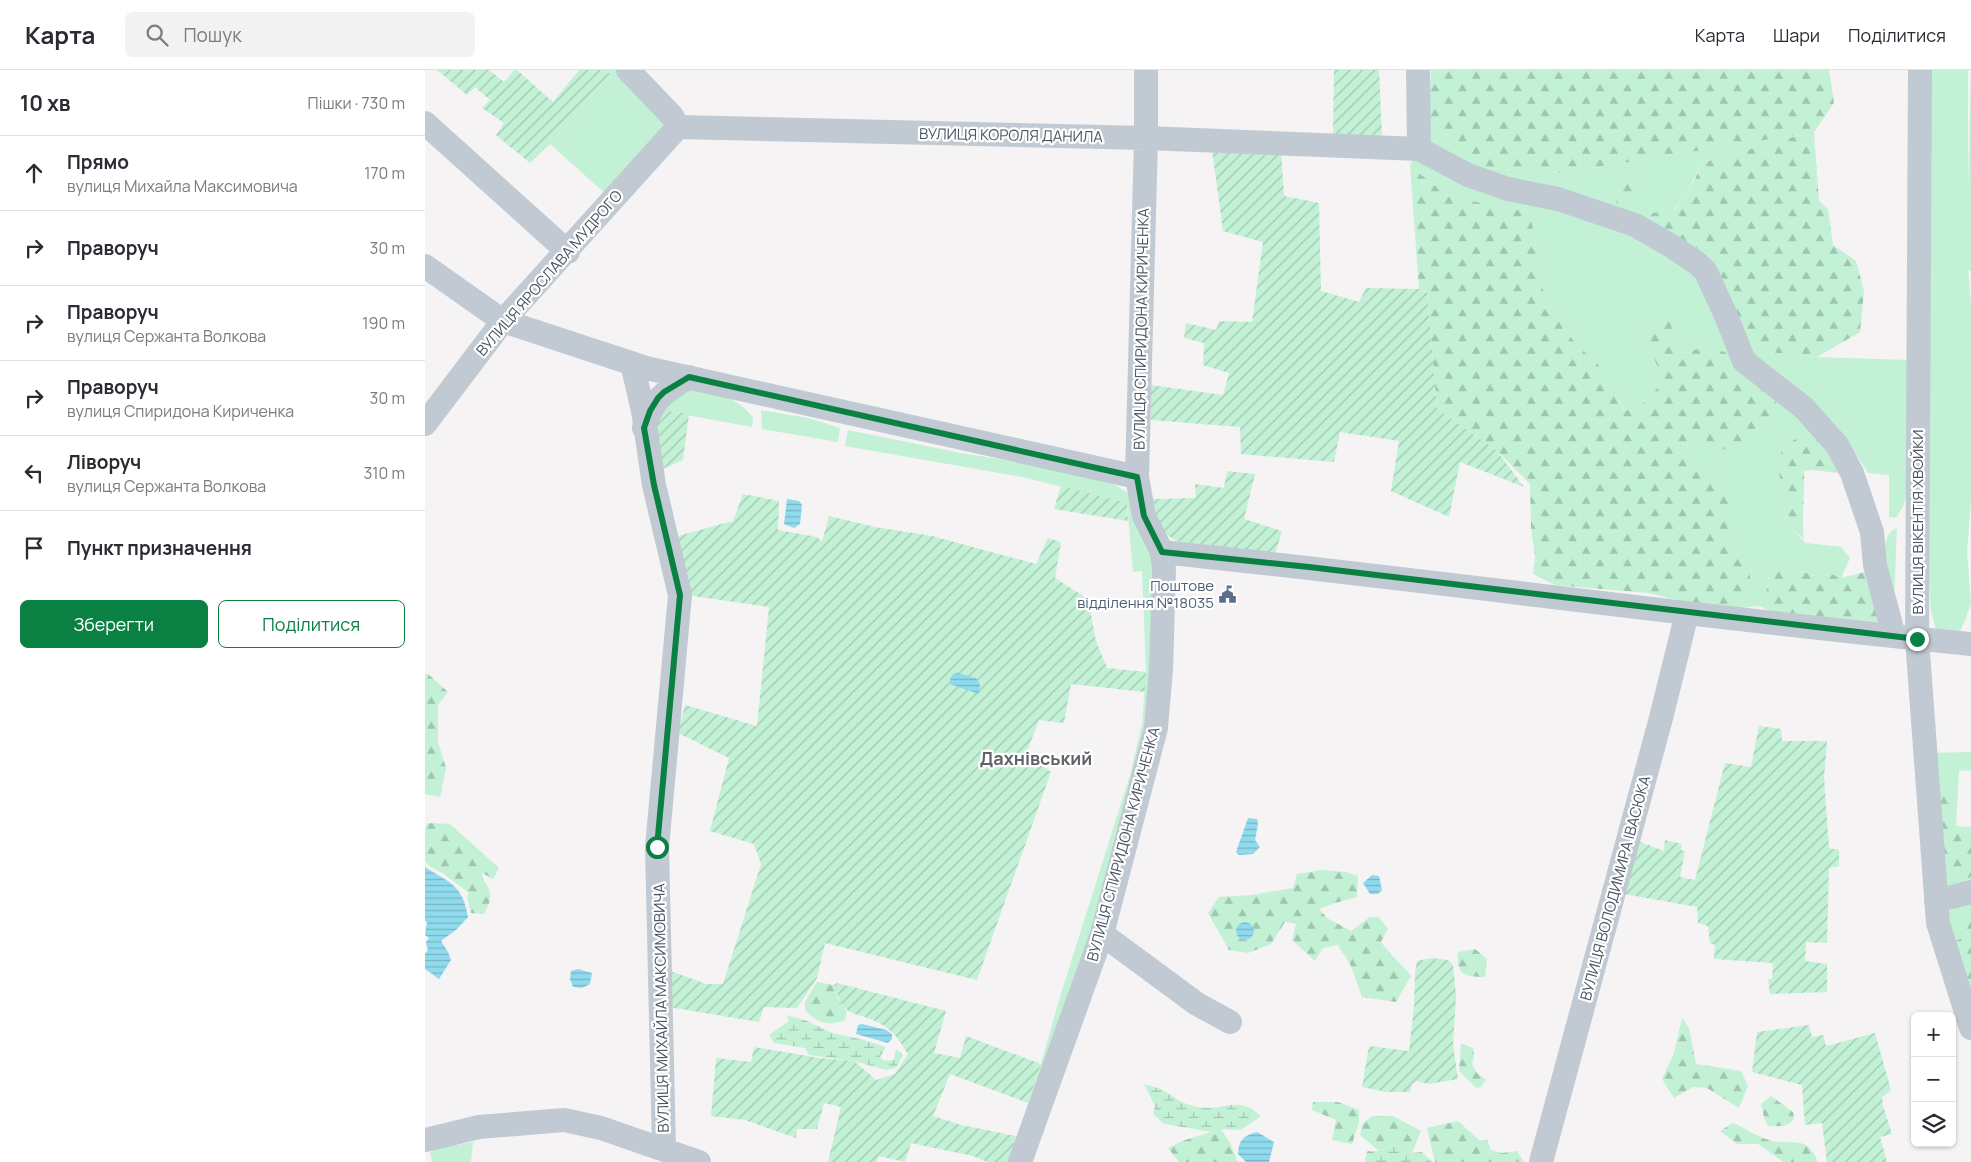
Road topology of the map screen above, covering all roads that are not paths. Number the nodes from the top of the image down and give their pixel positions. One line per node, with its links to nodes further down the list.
1 (627, 70): 6 (street)
2 (1146, 70): 7 (street, ВУЛИЦЯ СПИРИДОНА КИРИЧЕНКА)
3 (1418, 70): 8 (street)
4 (1920, 70): 19 (street, ВУЛИЦЯ ВІКЕНТІЯ ХВОЙКИ)
5 (425, 123): 9 (street)
6 (678, 127): 7 (street, ВУЛИЦЯ КОРОЛЯ ДАНИЛА); 9 (street, ВУЛИЦЯ ЯРОСЛАВА МУДРОГО)
7 (1146, 138): 8 (street, ВУЛИЦЯ КОРОЛЯ ДАНИЛА); 16 (street, ВУЛИЦЯ СПИРИДОНА КИРИЧЕНКА)
8 (1419, 149): 19 (street)
9 (568, 252): 11 (street, ВУЛИЦЯ ЯРОСЛАВА МУДРОГО)
10 (425, 266): 11 (street)
11 (503, 321): 12 (street); 14 (street, ВУЛИЦЯ ЯРОСЛАВА МУДРОГО)
12 (632, 363): 13 (street); 15 (street, ВУЛИЦЯ МИХАЙЛА МАКСИМОВИЧА)
13 (689, 377): 15 (street); 16 (street)
14 (425, 424)
15 (644, 428): 27 (street, ВУЛИЦЯ МИХАЙЛА МАКСИМОВИЧА)
16 (1137, 477): 17 (street, ВУЛИЦЯ СПИРИДОНА КИРИЧЕНКА)
17 (1162, 552): 18 (street); 23 (street, ВУЛИЦЯ СПИРИДОНА КИРИЧЕНКА)
18 (1687, 613): 19 (street); 30 (street, ВУЛИЦЯ ВОЛОДИМИРА ІВАСЮКА)
19 (1906, 638): 20 (street); 22 (street, ВУЛИЦЯ ВІКЕНТІЯ ХВОЙКИ)
20 (1971, 644)
21 (1971, 892): 22 (street)
22 (1936, 901): 25 (street, ВУЛИЦЯ ВІКЕНТІЯ ХВОЙКИ)
23 (1102, 934): 24 (street); 29 (street, ВУЛИЦЯ СПИРИДОНА КИРИЧЕНКА)
24 (1231, 1022)
25 (1971, 1028)
26 (425, 1140): 27 (street)
27 (664, 1149): 28 (street)
28 (699, 1162)
29 (1020, 1162)
30 (1541, 1162)

